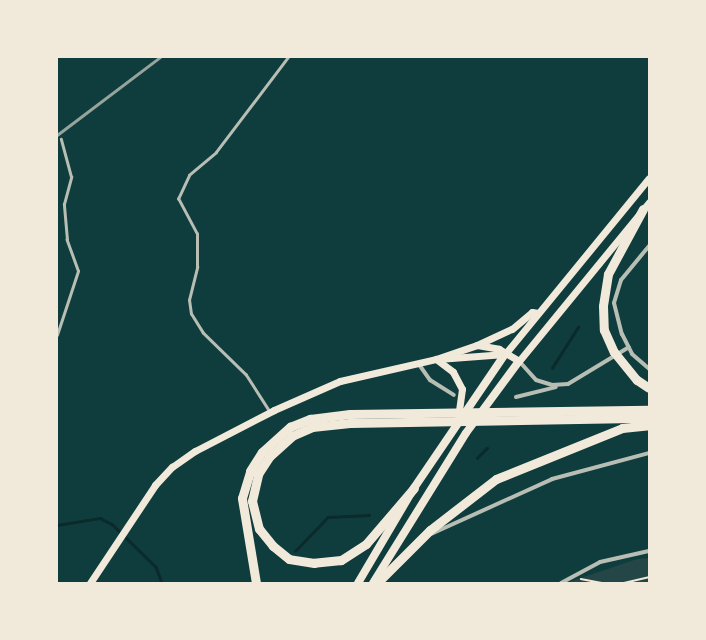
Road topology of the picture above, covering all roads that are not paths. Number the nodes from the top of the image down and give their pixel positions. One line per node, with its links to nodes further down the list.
1 (288, 57): 20 (lane)
2 (61, 139): 7 (lane)
3 (649, 178): 6 (main road)
4 (646, 205): 12 (main road); 16 (highway)
5 (649, 246): 9 (street)
6 (538, 313): 8 (main road); 10 (main road)
7 (57, 335)
8 (477, 345): 10 (main road); 11 (main road)
9 (629, 347): 14 (street); 15 (street)
10 (505, 354): 11 (main road); 12 (main road); 24 (highway)
11 (436, 359): 13 (main road); 24 (main road)
12 (519, 361): 15 (street); 32 (highway)
13 (418, 363): 17 (street); 20 (main road)
14 (649, 369)
15 (568, 384): 18 (street)
16 (649, 388)
17 (454, 395)
18 (516, 397)
19 (649, 410): 21 (highway)
20 (270, 412): 29 (main road)
21 (519, 416): 22 (highway); 26 (highway); 30 (highway)
22 (649, 418)
23 (649, 425): 27 (highway)
24 (454, 426): 26 (highway)
25 (649, 453): 27 (street)
26 (414, 488): 31 (highway)
27 (422, 538): 33 (highway)
28 (649, 551): 34 (street)
29 (90, 583)
30 (256, 583)
31 (358, 583)
32 (373, 583)
33 (377, 583)
34 (561, 583)

